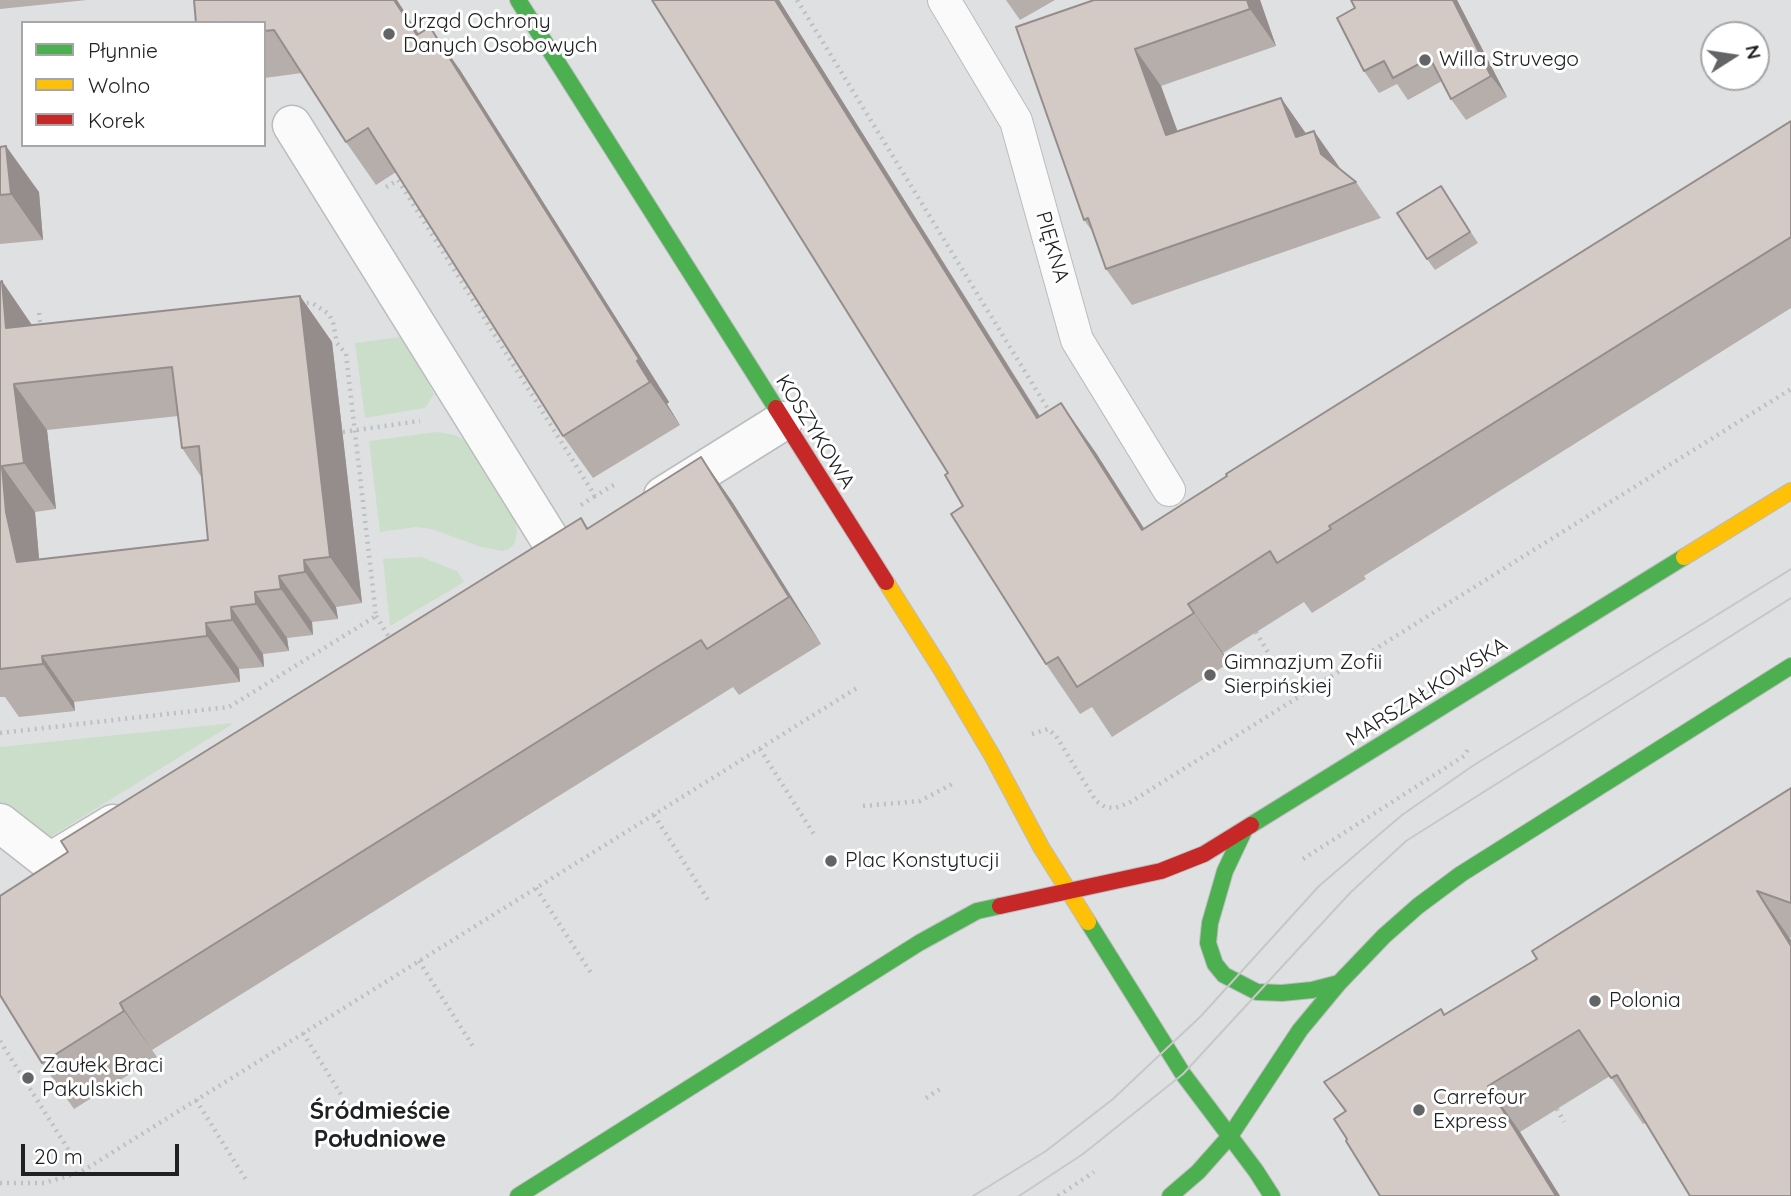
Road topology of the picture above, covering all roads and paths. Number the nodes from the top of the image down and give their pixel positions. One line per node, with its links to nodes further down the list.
1 (518, 0): 12 (main road, KOSZYKOWA)
2 (797, 0): 11 (path)
3 (944, 0): 15 (lane, PIĘKNA)
4 (292, 125): 10 (street)
5 (381, 191): 17 (path)
6 (287, 304): 13 (path)
7 (39, 313): 8 (path)
8 (55, 329)
9 (1791, 389): 25 (path)
10 (472, 414): 13 (path); 18 (street)
11 (1051, 414)
12 (783, 421): 17 (street); 36 (main road, KOSZYKOWA)
13 (355, 430): 14 (path); 19 (path)
14 (343, 432)
15 (1169, 490)
16 (1791, 491): 33 (main road, MARSZAŁKOWSKA)
17 (626, 497)
18 (558, 553)
19 (376, 616): 21 (path); 26 (path)
20 (1256, 632): 23 (path)
21 (398, 650)
22 (1791, 666): 40 (main road)
23 (1280, 673)
24 (860, 686): 27 (path)
25 (1035, 732)
26 (0, 733)
27 (760, 749): 31 (path); 34 (path)
28 (946, 788): 30 (path)
29 (142, 806): 32 (street)
30 (863, 806)
31 (654, 815): 35 (path); 37 (path)
32 (0, 823)
33 (1244, 831): 36 (main road, MARSZAŁKOWSKA); 40 (main road)
34 (815, 836)
35 (536, 888): 38 (path); 39 (path)
36 (1068, 890): 50 (main road); 55 (main road)
37 (709, 903)
38 (419, 961): 41 (path); 43 (path)
39 (593, 976)
40 (1339, 983): 50 (main road)
41 (303, 1034): 46 (path); 48 (path)
42 (0, 1041): 51 (path)
43 (474, 1048)
44 (940, 1089): 45 (path)
45 (926, 1098)
46 (195, 1100): 53 (path); 54 (path)
47 (1557, 1109): 49 (path)
48 (358, 1122)
49 (1564, 1122)
50 (1230, 1136): 57 (main road); 58 (main road)
51 (73, 1157)
52 (1094, 1172): 56 (path)
53 (0, 1183)
54 (248, 1183)
55 (518, 1196)
56 (1058, 1196)
57 (1170, 1196)
58 (1272, 1196)

